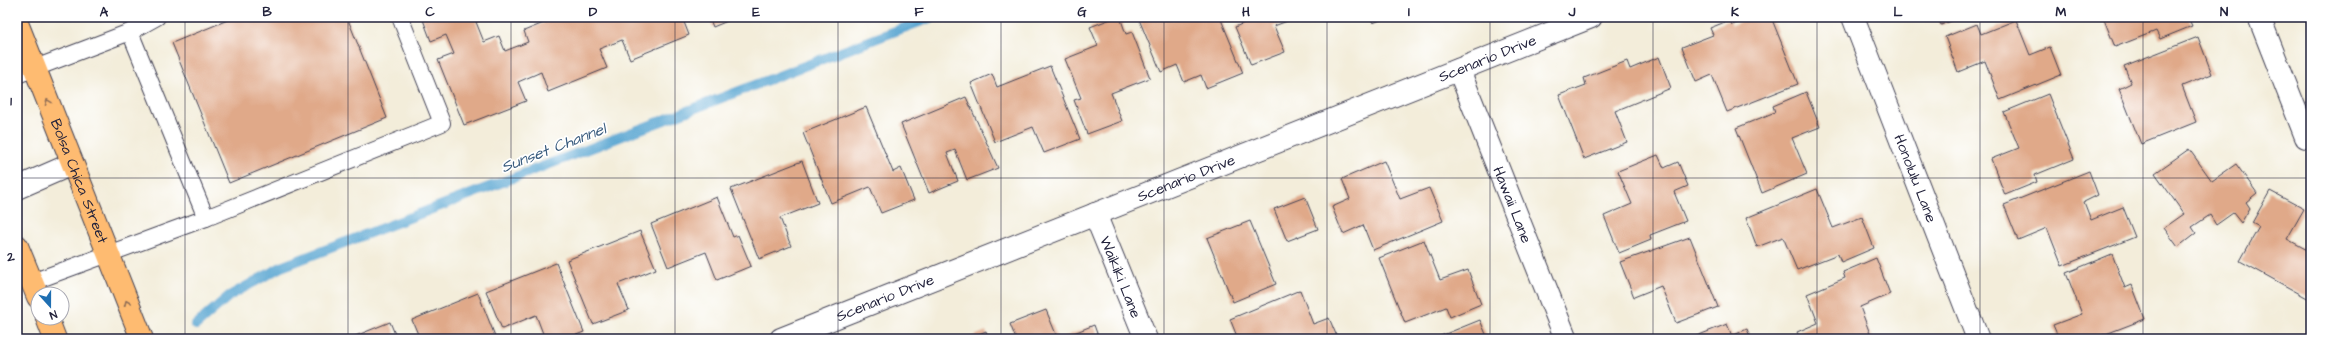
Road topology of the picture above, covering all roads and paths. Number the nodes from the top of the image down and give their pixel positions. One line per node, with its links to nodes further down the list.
1 (157, 17): 7 (lane)
2 (400, 17): 14 (lane)
3 (1591, 17): 8 (street, Scenario Drive)
4 (1853, 17): 25 (street, Honolulu Lane)
5 (2259, 17): 10 (street)
6 (17, 23): 9 (main road, Bolsa Chica Street)
7 (130, 32): 9 (lane); 14 (lane)
8 (1459, 70): 13 (street, Scenario Drive); 24 (street, Hawaii Lane)
9 (26, 72): 11 (main road, Bolsa Chica Street, one-way to 9)
10 (2309, 136)
11 (72, 164): 12 (street); 16 (main road, Bolsa Chica Street)
12 (17, 188)
13 (1095, 214): 22 (street, Scenario Drive); 23 (street, Waikiki Lane)
14 (206, 218): 16 (lane)
15 (17, 246): 17 (main road)
16 (108, 254): 18 (lane); 21 (main road, Bolsa Chica Street, one-way to 16)
17 (34, 286)
18 (41, 286)
19 (50, 326): 20 (main road)
20 (55, 339)
21 (142, 339)
22 (781, 339)
23 (1146, 339)
24 (1566, 339)
25 (1978, 339)

